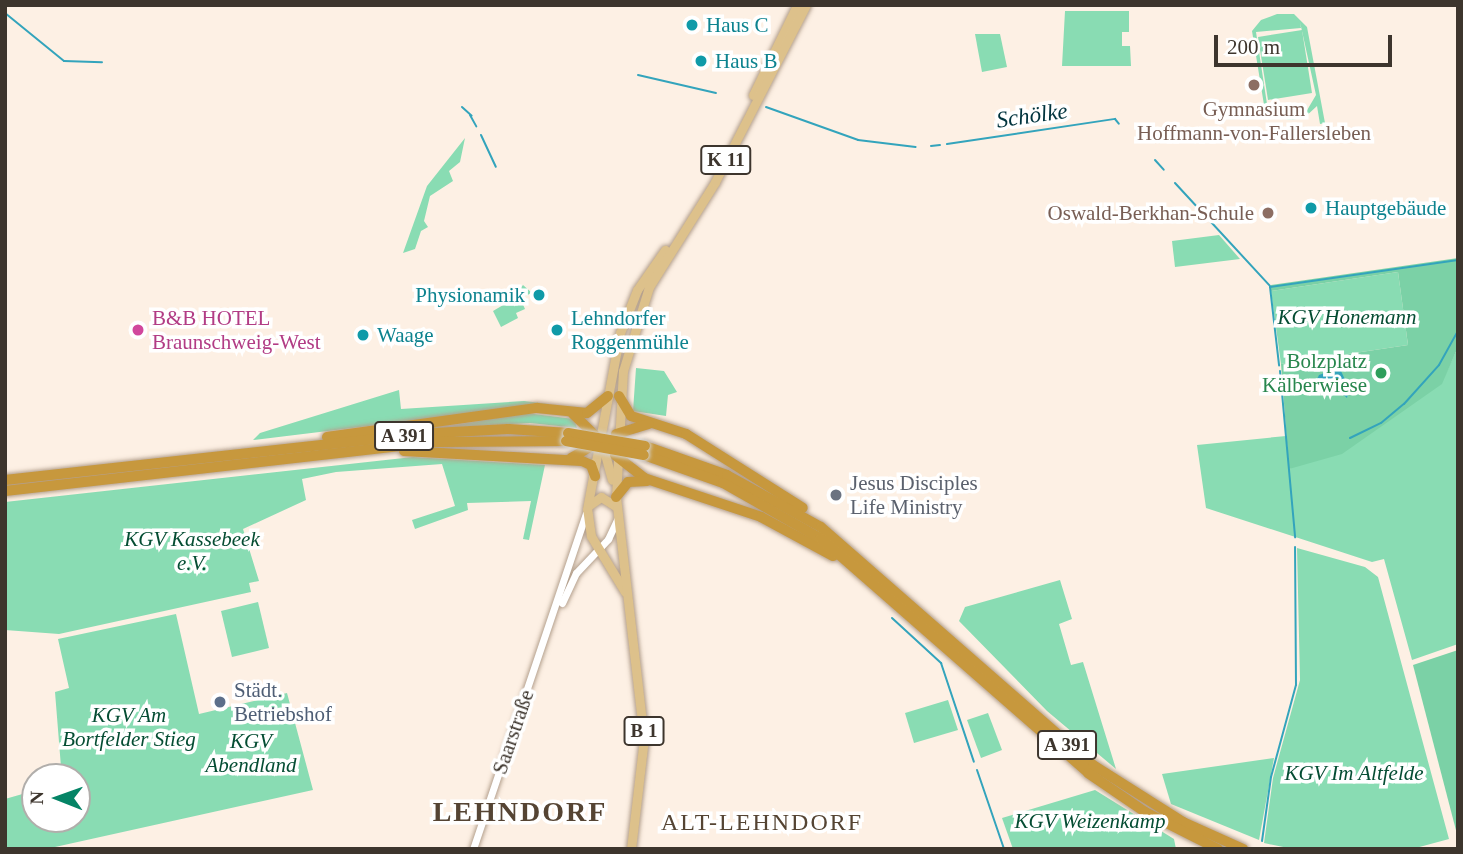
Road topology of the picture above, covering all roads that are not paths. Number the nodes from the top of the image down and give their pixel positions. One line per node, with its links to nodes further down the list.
1 (797, 5): 3 (main road, K 11)
2 (806, 5): 3 (main road, K 11)
3 (648, 282): 4 (main road, K 11)
4 (615, 399): 5 (highway); 6 (highway); 8 (main road)
5 (568, 411): 8 (highway); 11 (highway)
6 (665, 425): 8 (highway); 19 (highway)
7 (567, 437): 9 (highway, A 391); 10 (highway, A 391, bridge); 11 (highway, A 391)
8 (609, 442): 12 (highway); 13 (main road); 15 (highway); 17 (main road)
9 (373, 449): 12 (highway); 16 (highway, A 391)
10 (644, 451): 19 (highway, A 391); 23 (highway, A 391)
11 (242, 453): 14 (highway, A 391)
12 (561, 460): 13 (highway)
13 (595, 473): 18 (main road, B 1)
14 (5, 477)
15 (653, 482): 17 (highway); 23 (highway)
16 (5, 491)
17 (617, 504): 18 (main road); 20 (street, Saarstraße); 24 (main road, B 1)
18 (587, 508): 20 (main road, B 1); 21 (street, Saarstraße)
19 (821, 527): 29 (highway, A 391)
20 (599, 550): 22 (street, Saarstraße); 24 (main road, B 1)
21 (566, 575): 22 (street, Saarstraße); 25 (street, Saarstraße)
22 (568, 587): 25 (street, Saarstraße)
23 (882, 588): 28 (highway, A 391)
24 (631, 614): 27 (main road, B 1)
25 (555, 615): 26 (street, Saarstraße)
26 (473, 849)
27 (631, 849)
28 (1218, 849)
29 (1243, 849)

